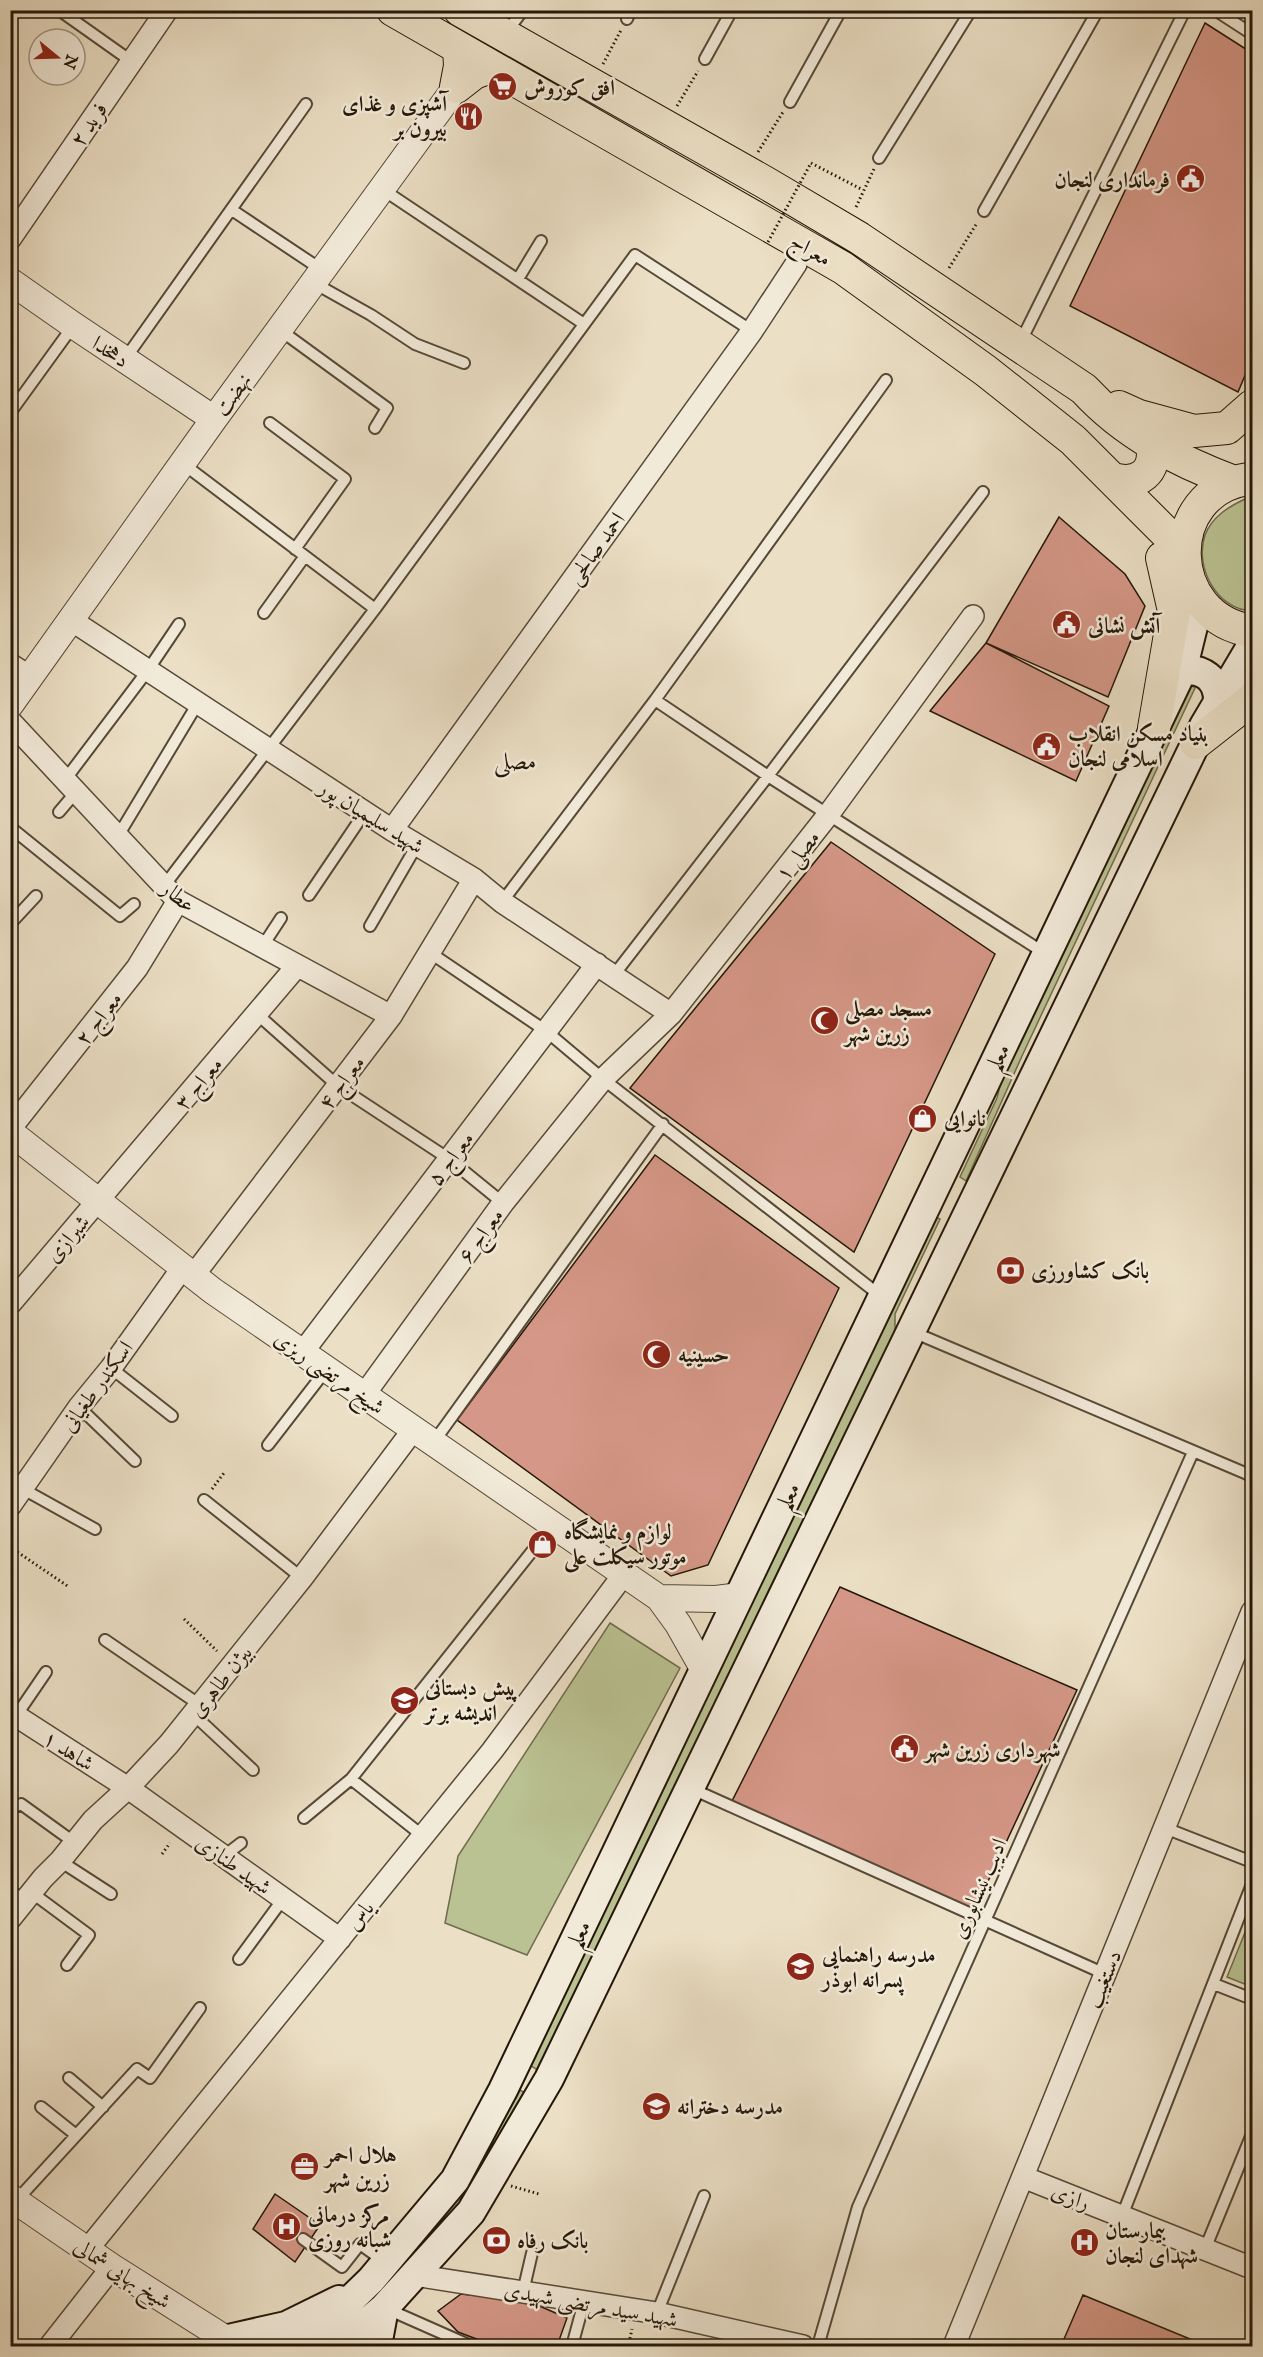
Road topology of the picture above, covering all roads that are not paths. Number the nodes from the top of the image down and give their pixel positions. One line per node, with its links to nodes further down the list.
1 (59, 10): 16 (lane)
2 (167, 10): 16 (street, فرید ۲)
3 (393, 10): 14 (main road, معراج)
4 (460, 10): 13 (main road, معراج)
5 (523, 10): 13 (lane)
6 (732, 10): 15 (lane)
7 (841, 10): 19 (lane)
8 (971, 10): 21 (lane)
9 (1098, 10): 24 (lane)
10 (1185, 10): 35 (lane)
11 (1215, 10): 12 (lane)
12 (1252, 34)
13 (504, 35): 35 (main road, معراج)
14 (459, 48): 17 (main road, معراج); 18 (main road)
15 (705, 59)
16 (131, 61): 25 (street, فرید ۲)
17 (491, 67): 18 (main road); 48 (main road, معراج)
18 (456, 87): 22 (street, نهضت)
19 (790, 102)
20 (306, 104): 23 (lane)
21 (879, 158)
22 (382, 189): 28 (street, نهضت); 29 (lane)
23 (232, 210): 28 (lane); 36 (lane)
24 (984, 211)
25 (10, 239)
26 (541, 241): 29 (lane)
27 (796, 264): 34 (street, احمد صالحی)
28 (318, 276): 33 (street, نهضت); 37 (lane)
29 (518, 279): 31 (lane)
30 (10, 281): 32 (street, دهخدا)
31 (584, 324): 34 (lane); 55 (lane)
32 (73, 326): 36 (street, دهخدا); 41 (lane)
33 (279, 330): 42 (street, نهضت); 44 (lane)
34 (752, 331): 80 (street, احمد صالحی)
35 (1018, 346): 39 (main road, معراج)
36 (125, 360): 42 (street, دهخدا)
37 (464, 363)
38 (886, 380): 66 (lane)
39 (1083, 389): 40 (main road); 45 (main road, معراج)
40 (1252, 406)
41 (10, 413)
42 (214, 419): 46 (street, نهضت)
43 (270, 423): 51 (lane)
44 (375, 428)
45 (1152, 445): 47 (main road, معراج); 48 (main road)
46 (182, 463): 51 (lane); 58 (street, نهضت)
47 (1246, 476): 52 (main road)
48 (1113, 479): 50 (main road, معراج)
49 (983, 492): 74 (lane)
50 (1149, 514): 52 (main road, معراج); 71 (main road)
51 (295, 549): 53 (lane)
52 (1184, 551): 54 (main road)
53 (305, 556): 55 (lane); 56 (lane)
54 (1199, 602): 60 (main road); 64 (main road, معلم)
55 (375, 609): 73 (lane)
56 (264, 613)
57 (973, 616): 78 (street, مصلی ۱)
58 (71, 620): 62 (street, نهضت); 63 (street, شهید سلیمیان پور)
59 (179, 624): 63 (lane)
60 (1252, 631)
61 (1252, 645): 67 (main road, معلم)
62 (20, 670): 69 (street, نهضت)
63 (148, 670): 68 (street, شهید سلیمیان پور); 75 (lane)
64 (1182, 671): 67 (main road); 71 (main road, معلم)
65 (1252, 699): 72 (main road)
66 (655, 700): 74 (lane); 87 (lane)
67 (1218, 700): 72 (main road, معلم)
68 (198, 703): 73 (street, شهید سلیمیان پور); 81 (lane)
69 (10, 705)
70 (10, 721): 75 (street, عطار)
71 (1154, 728): 94 (main road, معلم)
72 (1196, 743): 109 (main road, معلم)
73 (267, 748): 77 (street, شهید سلیمیان پور); 84 (lane)
74 (768, 776): 78 (lane); 96 (lane)
75 (71, 786): 76 (lane); 81 (street, عطار)
76 (59, 812)
77 (365, 812): 80 (street, شهید سلیمیان پور); 85 (lane)
78 (828, 815): 94 (lane); 98 (street, مصلی ۱)
79 (10, 827): 88 (lane)
80 (392, 830): 82 (street, شهید سلیمیان پور)
81 (118, 836): 84 (street, عطار)
82 (417, 845): 83 (street, شهید سلیمیان پور); 91 (lane)
83 (474, 879): 87 (street, شهید سلیمیان پور); 93 (street, معراج ۴)
84 (171, 894): 92 (street, عطار); 104 (street, معراج ۲)
85 (309, 895)
86 (36, 896): 90 (lane)
87 (502, 902): 96 (street, شهید سلیمیان پور)
88 (134, 904)
89 (281, 918): 92 (lane)
90 (10, 924)
91 (370, 926)
92 (262, 947): 95 (street, عطار)
93 (429, 952): 99 (street, معراج ۴); 100 (lane)
94 (1046, 954): 108 (main road, معلم)
95 (297, 966): 97 (street, معراج ۳); 99 (street, عطار)
96 (605, 969): 98 (street, شهید سلیمیان پور); 100 (street, معراج ۵)
97 (256, 1014): 102 (lane); 106 (street, معراج ۳)
98 (671, 1014): 101 (street, مصلی ۱)
99 (391, 1016): 102 (street, معراج ۴)
100 (546, 1031): 101 (lane); 105 (street, معراج ۵)
101 (603, 1079): 103 (lane); 107 (street, معراج ۶)
102 (338, 1086): 105 (lane); 110 (street, معراج ۴)
103 (663, 1124): 111 (lane); 120 (lane)
104 (10, 1130): 106 (street, شیخ مرتضی ریزی)
105 (449, 1159): 107 (lane); 114 (street, معراج ۵)
106 (99, 1200): 110 (street, شیخ مرتضی ریزی); 112 (street, شیرازی)
107 (503, 1203): 117 (street, معراج ۶)
108 (927, 1204): 109 (main road); 111 (main road, معلم)
109 (964, 1220): 113 (main road, معلم)
110 (188, 1272): 114 (street, شیخ مرتضی ریزی); 115 (street, اسکندر طغیانی)
111 (882, 1298): 131 (main road, معلم)
112 (10, 1304)
113 (910, 1331): 122 (lane); 142 (main road, معلم)
114 (302, 1353): 116 (street, شیخ مرتضی ریزی)
115 (111, 1368): 118 (street, اسکندر طغیانی); 119 (lane)
116 (326, 1370): 117 (street, شیخ مرتضی ریزی); 121 (lane)
117 (364, 1395): 120 (street, شیخ مرتضی ریزی)
118 (79, 1407): 123 (lane); 125 (street, اسکندر طغیانی)
119 (172, 1416)
120 (423, 1436): 127 (street, شیخ مرتضی ریزی); 130 (street, بیژن طاهری)
121 (268, 1445)
122 (1193, 1452): 124 (lane); 157 (lane, ادیب نیشابوری)
123 (135, 1461)
124 (1252, 1476)
125 (17, 1498): 128 (lane)
126 (204, 1500): 130 (lane)
127 (553, 1525): 129 (street, شیخ مرتضی ریزی); 140 (lane)
128 (95, 1529)
129 (624, 1574): 132 (street, شیخ مرتضی ریزی); 146 (street, یاس)
130 (302, 1578): 137 (street, بیژن طاهری)
131 (740, 1596): 132 (street); 135 (main road, معلم)
132 (659, 1598): 135 (street, شیخ مرتضی ریزی)
133 (1252, 1611): 145 (street, دستغیب)
134 (105, 1640): 137 (lane)
135 (704, 1670): 165 (main road, معلم)
136 (46, 1672): 138 (lane)
137 (197, 1710): 139 (lane); 141 (street, بیژن طاهری)
138 (13, 1714): 141 (street, شاهد ۱)
139 (253, 1770)
140 (351, 1779): 144 (lane); 146 (lane)
141 (128, 1788): 147 (street, بیژن طاهری); 149 (street, شهید طنازی)
142 (690, 1788): 157 (lane); 167 (main road, معلم)
143 (10, 1809): 147 (lane)
144 (304, 1818)
145 (1165, 1828): 151 (lane); 161 (street, دستغیب)
146 (423, 1836): 158 (street, یاس)
147 (75, 1843): 150 (street, بیژن طاهری)
148 (241, 1843): 149 (lane)
149 (224, 1856): 155 (street, شهید طنازی)
150 (60, 1861): 153 (street, بیژن طاهری); 154 (lane)
151 (1252, 1862)
152 (1252, 1884): 162 (lane)
153 (22, 1894): 156 (street, بیژن طاهری); 160 (lane)
154 (111, 1894)
155 (284, 1899): 158 (street, شهید طنازی); 159 (lane)
156 (10, 1919)
157 (985, 1920): 161 (lane); 196 (lane, ادیب نیشابوری)
158 (340, 1939): 178 (street, یاس)
159 (239, 1959)
160 (67, 1965)
161 (1105, 1974): 172 (street, دستغیب)
162 (1214, 1984): 163 (lane); 175 (lane)
163 (1252, 1999)
164 (200, 2008): 169 (lane)
165 (512, 2072): 167 (main road); 182 (main road, معلم)
166 (69, 2078): 169 (lane)
167 (544, 2088): 183 (main road, معلم)
168 (41, 2107): 171 (lane)
169 (102, 2107): 171 (lane)
170 (1252, 2134): 177 (lane)
171 (76, 2135): 174 (lane)
172 (1023, 2177): 175 (street, رازی); 197 (street, دستغیب)
173 (704, 2196): 187 (lane)
174 (12, 2201): 178 (street, شیخ بهایی شمالی)
175 (1122, 2216): 177 (street, رازی)
176 (303, 2239): 182 (lane)
177 (1205, 2249): 181 (street, رازی)
178 (87, 2250): 180 (street, شیخ بهایی شمالی)
179 (532, 2253): 184 (lane)
180 (112, 2267): 188 (street, شیخ بهایی شمالی); 189 (street)
181 (1252, 2268)
182 (378, 2271): 188 (main road); 190 (main road, معلم)
183 (414, 2275): 184 (street, شهید سید مرتضی شهیدی); 186 (main road, معلم)
184 (523, 2292): 185 (street, شهید سید مرتضی شهیدی)
185 (584, 2302): 187 (street, شهید سید مرتضی شهیدی); 194 (lane)
186 (384, 2308): 191 (main road, معلم); 192 (main road); 193 (lane)
187 (657, 2313): 195 (street, شهید سید مرتضی شهیدی)
188 (229, 2344)
189 (50, 2346)
190 (303, 2346)
191 (339, 2346)
192 (377, 2346)
193 (471, 2346)
194 (572, 2346)
195 (803, 2346)
196 (818, 2346)
197 (954, 2346)

